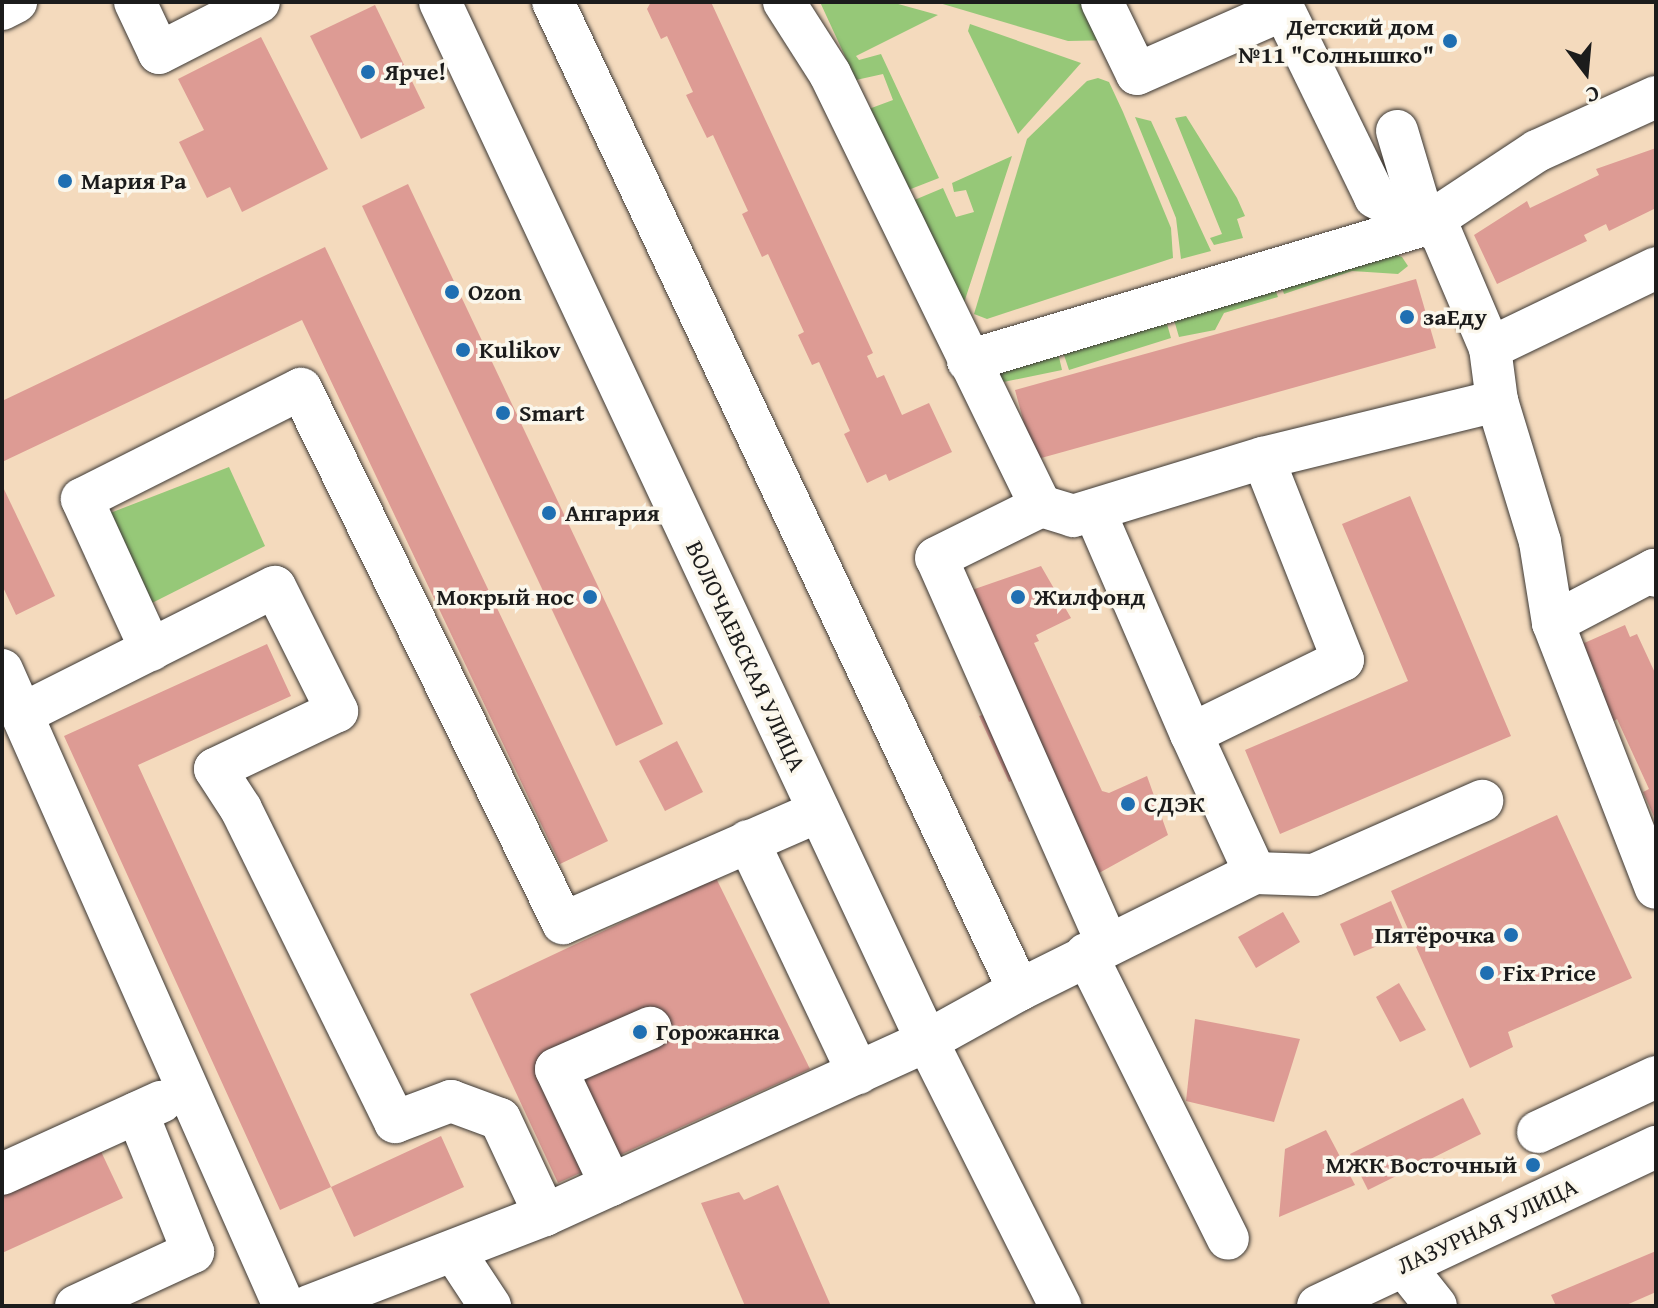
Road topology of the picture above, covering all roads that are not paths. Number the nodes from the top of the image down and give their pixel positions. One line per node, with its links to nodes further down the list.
1 (16, 2): 9 (street)
2 (135, 2): 3 (street)
3 (259, 2)
4 (440, 2): 27 (street, ВОЛОЧАЕВСКАЯ УЛИЦА)
5 (553, 2): 32 (street)
6 (784, 2): 15 (street)
7 (1102, 2): 8 (street)
8 (1281, 6): 12 (street)
9 (2, 9)
10 (1656, 97): 12 (street)
11 (1397, 131): 12 (street)
12 (1425, 225): 14 (street); 15 (street)
13 (1656, 268): 14 (street)
14 (1490, 348): 16 (street)
15 (968, 361): 18 (street)
16 (1497, 401): 17 (street); 21 (street)
17 (1263, 458): 19 (street); 25 (street)
18 (1041, 506): 19 (street); 31 (street)
19 (1094, 510): 25 (street)
20 (1656, 576): 21 (street)
21 (1553, 623): 30 (street)
22 (151, 650): 24 (street); 28 (street); 43 (street)
23 (2, 670): 24 (street)
24 (22, 714): 37 (street)
25 (1191, 734): 29 (street)
26 (1482, 801): 29 (street)
27 (819, 811): 28 (street); 34 (street, ВОЛОЧАЕВСКАЯ УЛИЦА)
28 (748, 841): 35 (street)
29 (1255, 873): 31 (street)
30 (1656, 888)
31 (1096, 948): 32 (street); 44 (street)
32 (1019, 990): 34 (street)
33 (650, 1028): 42 (street)
34 (927, 1041): 35 (street); 51 (street, ВОЛОЧАЕВСКАЯ УЛИЦА)
35 (858, 1073): 42 (street)
36 (1656, 1077): 39 (street)
37 (188, 1090): 38 (street); 48 (street)
38 (137, 1113): 41 (street); 47 (street)
39 (1538, 1132)
40 (1656, 1147): 46 (street, ЛАЗУРНАЯ УЛИЦА)
41 (2, 1174)
42 (611, 1185): 43 (street)
43 (545, 1215): 45 (street)
44 (1228, 1239)
45 (455, 1253): 49 (street); 50 (street)
46 (1404, 1266): 52 (street, ЛАЗУРНАЯ УЛИЦА); 53 (street)
47 (76, 1306)
48 (284, 1306)
49 (309, 1306)
50 (490, 1306)
51 (1060, 1306)
52 (1318, 1306)
53 (1436, 1306)

